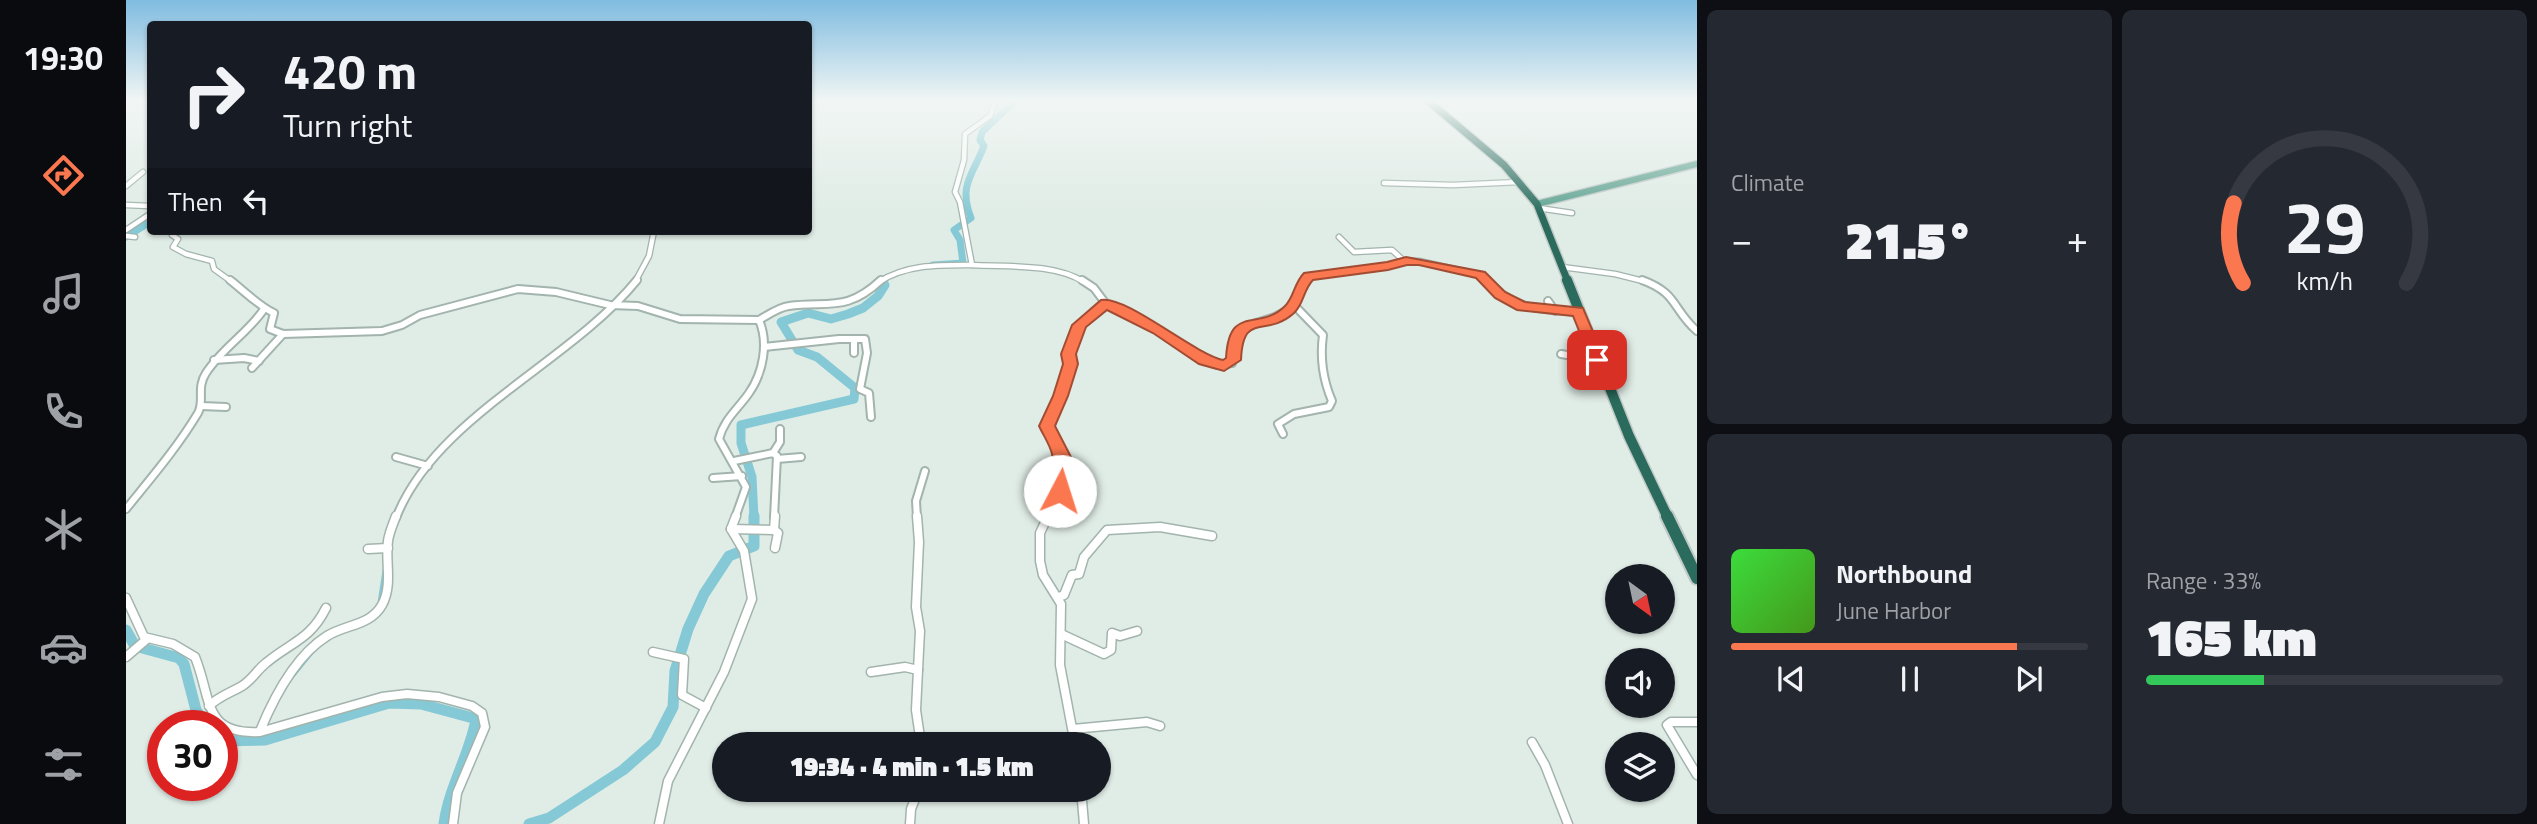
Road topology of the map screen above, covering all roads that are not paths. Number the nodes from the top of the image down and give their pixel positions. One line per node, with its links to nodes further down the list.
1 (965, 138): 20 (street)
2 (1470, 138): 5 (highway)
3 (1697, 164): 10 (main road)
4 (143, 172): 7 (street)
5 (1519, 182): 6 (street); 10 (highway)
6 (1384, 183)
7 (126, 186)
8 (126, 205): 9 (street)
9 (147, 206)
10 (1537, 206): 11 (street); 21 (highway)
11 (1572, 213)
12 (147, 216): 13 (street)
13 (126, 230)
14 (172, 235): 26 (street)
15 (654, 235): 25 (street)
16 (126, 236): 17 (street)
17 (135, 237)
18 (1339, 237): 19 (street)
19 (1404, 261): 24 (street); 27 (street)
20 (972, 265): 23 (street); 29 (street)
21 (1562, 267): 28 (highway); 30 (street)
22 (1548, 301): 27 (street)
23 (1105, 304): 24 (street); 61 (street)
24 (1294, 304): 44 (street)
25 (613, 305): 29 (street); 31 (street); 49 (street)
26 (264, 309): 31 (street); 36 (street)
27 (1555, 310): 28 (street)
28 (1578, 312): 37 (highway)
29 (759, 320): 33 (street)
30 (1697, 329)
31 (283, 334): 38 (street)
32 (854, 339): 33 (street); 34 (street); 42 (street)
33 (764, 347): 48 (street)
34 (854, 353)
35 (1561, 354): 37 (street)
36 (214, 360): 38 (street); 40 (street)
37 (1597, 360): 60 (highway)
38 (259, 361): 39 (street)
39 (252, 368)
40 (201, 406): 41 (street); 53 (street)
41 (226, 407)
42 (871, 417)
43 (780, 429): 45 (street)
44 (1283, 434)
45 (775, 456): 47 (street); 48 (street); 55 (street)
46 (396, 457): 49 (street)
47 (801, 457)
48 (738, 460): 51 (street)
49 (428, 466): 57 (street)
50 (925, 471): 69 (street)
51 (742, 476): 52 (street); 54 (street)
52 (713, 478)
53 (126, 509)
54 (731, 529): 55 (street); 72 (street)
55 (775, 530): 58 (street)
56 (1212, 536): 61 (street)
57 (388, 548): 59 (street); 76 (street)
58 (775, 548)
59 (368, 549)
60 (1697, 578)
61 (1059, 597): 65 (street)
62 (126, 598): 66 (street)
63 (326, 608): 71 (street)
64 (1137, 631): 65 (street)
65 (1061, 634): 75 (street)
66 (142, 644): 68 (street); 71 (street)
67 (653, 652): 72 (street)
68 (126, 657)
69 (918, 670): 70 (street); 77 (street)
70 (871, 672)
71 (209, 706): 76 (street)
72 (706, 708): 84 (street)
73 (1697, 723): 80 (street)
74 (1160, 726): 75 (street)
75 (1073, 729): 78 (street)
76 (260, 731): 83 (street)
77 (919, 732)
78 (1073, 732)
79 (1532, 742): 87 (street)
80 (1697, 775)
81 (914, 802): 85 (street)
82 (1082, 802): 86 (street)
83 (453, 824)
84 (659, 824)
85 (911, 824)
86 (1084, 824)
87 (1568, 824)

